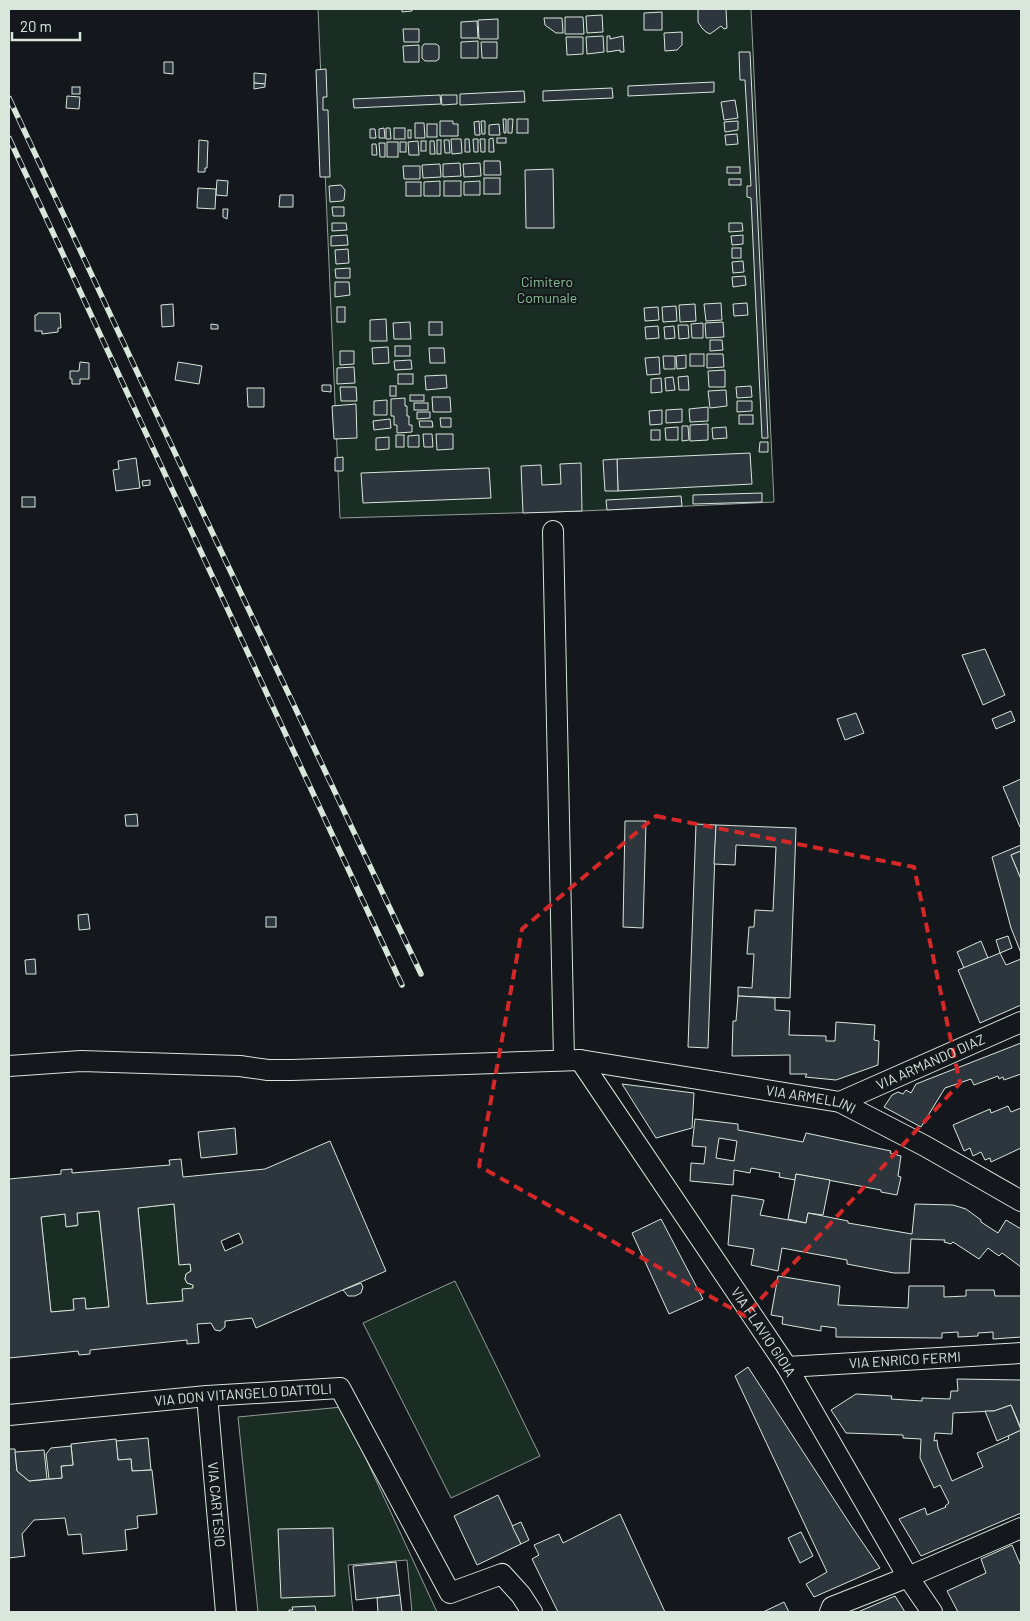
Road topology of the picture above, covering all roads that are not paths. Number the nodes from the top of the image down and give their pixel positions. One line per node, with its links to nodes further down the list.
1 (553, 531): 3 (street)
2 (1021, 1022): 5 (street, VIA ARMANDO DIAZ)
3 (572, 1060): 4 (street, VIA ARMELLINI); 5 (street, VIA ARMELLINI); 8 (street, VIA FLAVIO GIOIA)
4 (9, 1066)
5 (840, 1102): 6 (street, VIA ARMELLINI)
6 (1021, 1201)
7 (1021, 1353): 8 (street, VIA ENRICO FERMI)
8 (787, 1367): 12 (street, VIA FLAVIO GIOIA)
9 (207, 1396): 10 (street, VIA DON VITANGELO DATTOLI); 13 (street, VIA CARTESIO); 14 (street, VIA DON VITANGELO DATTOLI)
10 (9, 1415)
11 (1021, 1528): 12 (street)
12 (908, 1577): 15 (street); 16 (street, VIA FLAVIO GIOIA)
13 (226, 1612)
14 (532, 1612)
15 (830, 1612)
16 (932, 1612)

